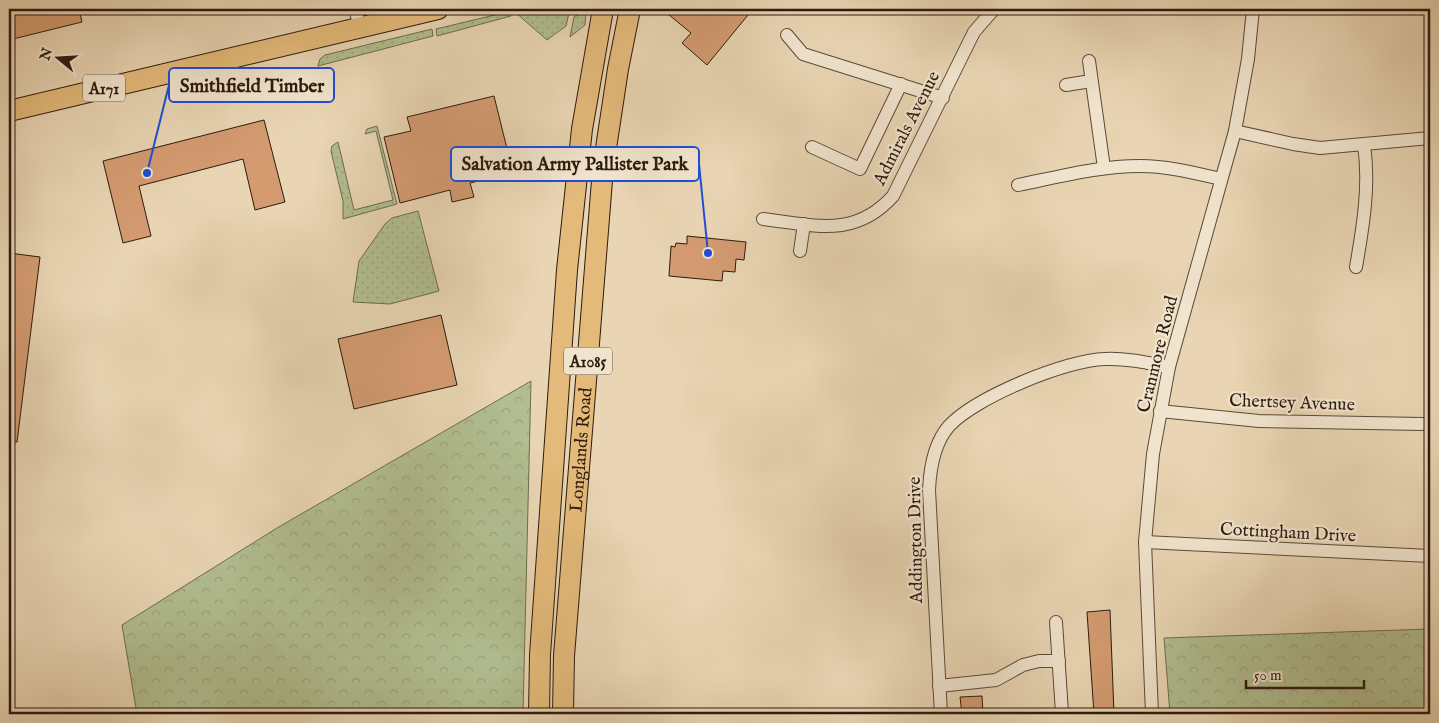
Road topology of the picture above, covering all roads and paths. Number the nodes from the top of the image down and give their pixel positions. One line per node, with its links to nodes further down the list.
1 (438, 9): 6 (main road, A171)
2 (603, 9): 34 (main road, Longlands Road / A1085)
3 (630, 9): 35 (main road, Longlands Road / A1085)
4 (994, 9): 12 (street, Admirals Avenue)
5 (1253, 9): 14 (street, Cranmore Road)
6 (358, 18): 13 (main road, A171)
7 (787, 34): 10 (street)
8 (1089, 62): 9 (street)
9 (1091, 82): 11 (street); 18 (street)
10 (901, 84): 12 (street); 17 (street)
11 (1066, 85)
12 (942, 98): 22 (street, Admirals Avenue)
13 (9, 111)
14 (1235, 132): 16 (street); 19 (street, Cranmore Road)
15 (1430, 138): 16 (street)
16 (1364, 145): 24 (street)
17 (812, 147)
18 (1104, 168): 19 (street); 20 (street)
19 (1221, 178): 25 (street, Cranmore Road)
20 (1018, 185)
21 (763, 219): 22 (street, Admirals Avenue)
22 (804, 224): 23 (street)
23 (800, 251)
24 (1356, 267)
25 (1169, 367): 26 (street, Cranmore Road); 32 (street, Addington Drive)
26 (1160, 411): 27 (street, Chertsey Avenue); 28 (street, Cranmore Road)
27 (1422, 424)
28 (1145, 542): 29 (street, Cottingham Drive); 37 (street, Cranmore Road)
29 (1430, 556)
30 (1056, 622): 31 (street)
31 (1059, 661): 32 (street); 33 (street)
32 (939, 686): 36 (street, Addington Drive)
33 (1062, 713)
34 (539, 714)
35 (563, 714)
36 (941, 714)
37 (1152, 714)

